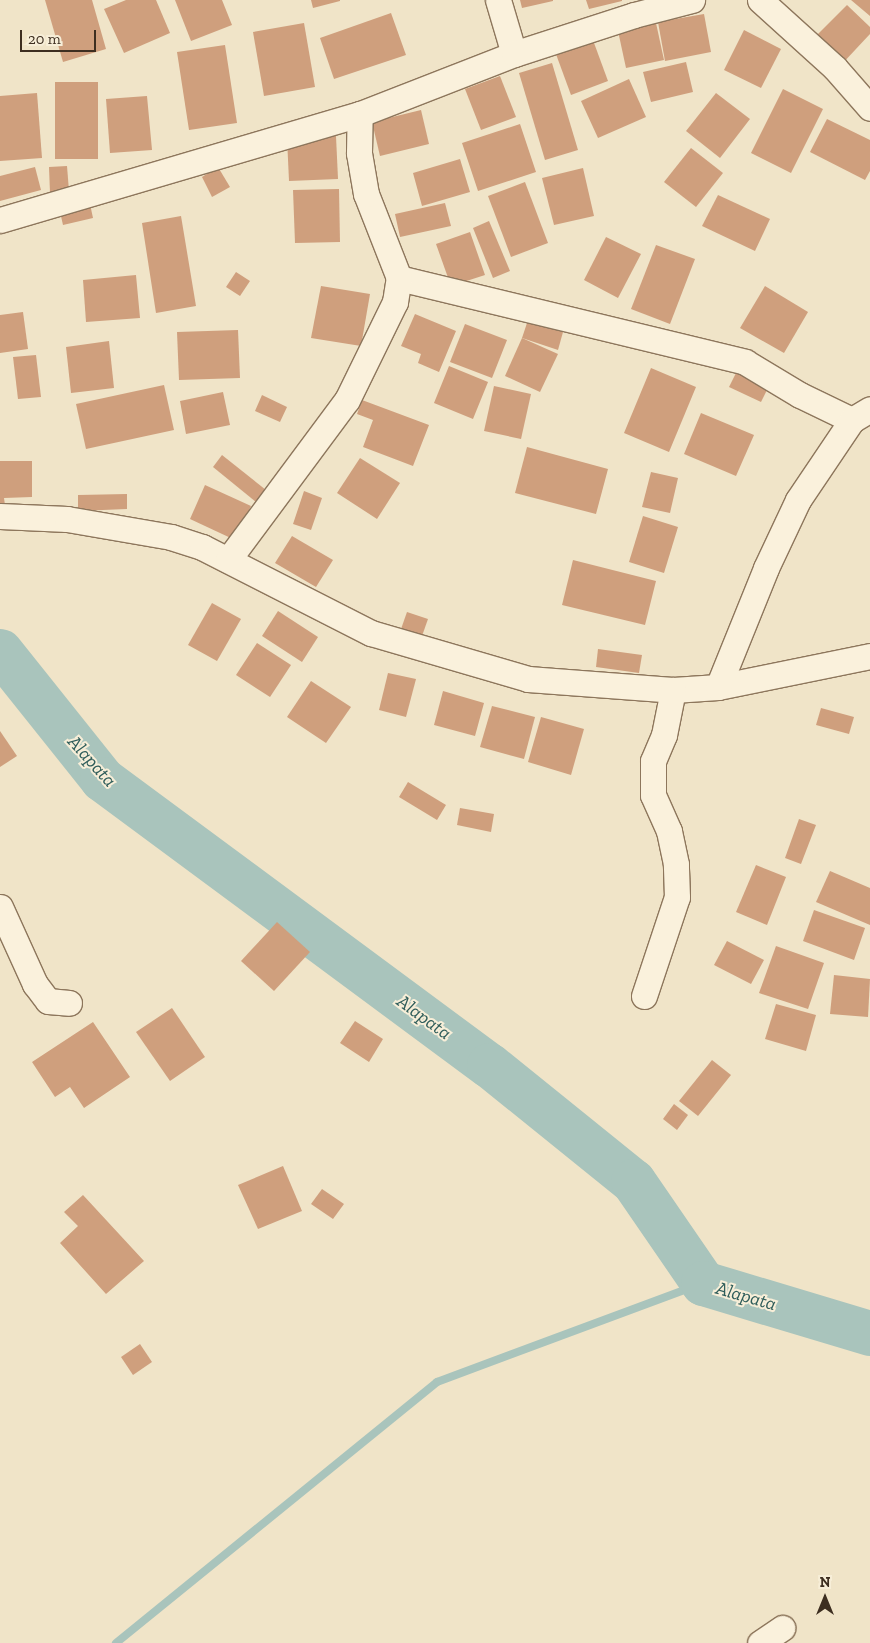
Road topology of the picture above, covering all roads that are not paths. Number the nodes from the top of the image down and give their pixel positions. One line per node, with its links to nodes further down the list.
1 (498, 0): 4 (street)
2 (692, 0): 4 (street)
3 (760, 0): 5 (street)
4 (514, 54): 6 (street)
5 (870, 108)
6 (360, 114): 7 (street); 8 (street)
7 (0, 220)
8 (399, 278): 9 (street); 11 (street)
9 (861, 414): 13 (street)
10 (0, 516): 11 (street)
11 (228, 560): 14 (street)
12 (870, 656): 13 (street)
13 (718, 687): 14 (street)
14 (673, 690): 16 (street)
15 (0, 907): 17 (street)
16 (644, 996)
17 (69, 1003)
18 (782, 1628): 19 (street)
19 (760, 1643)

